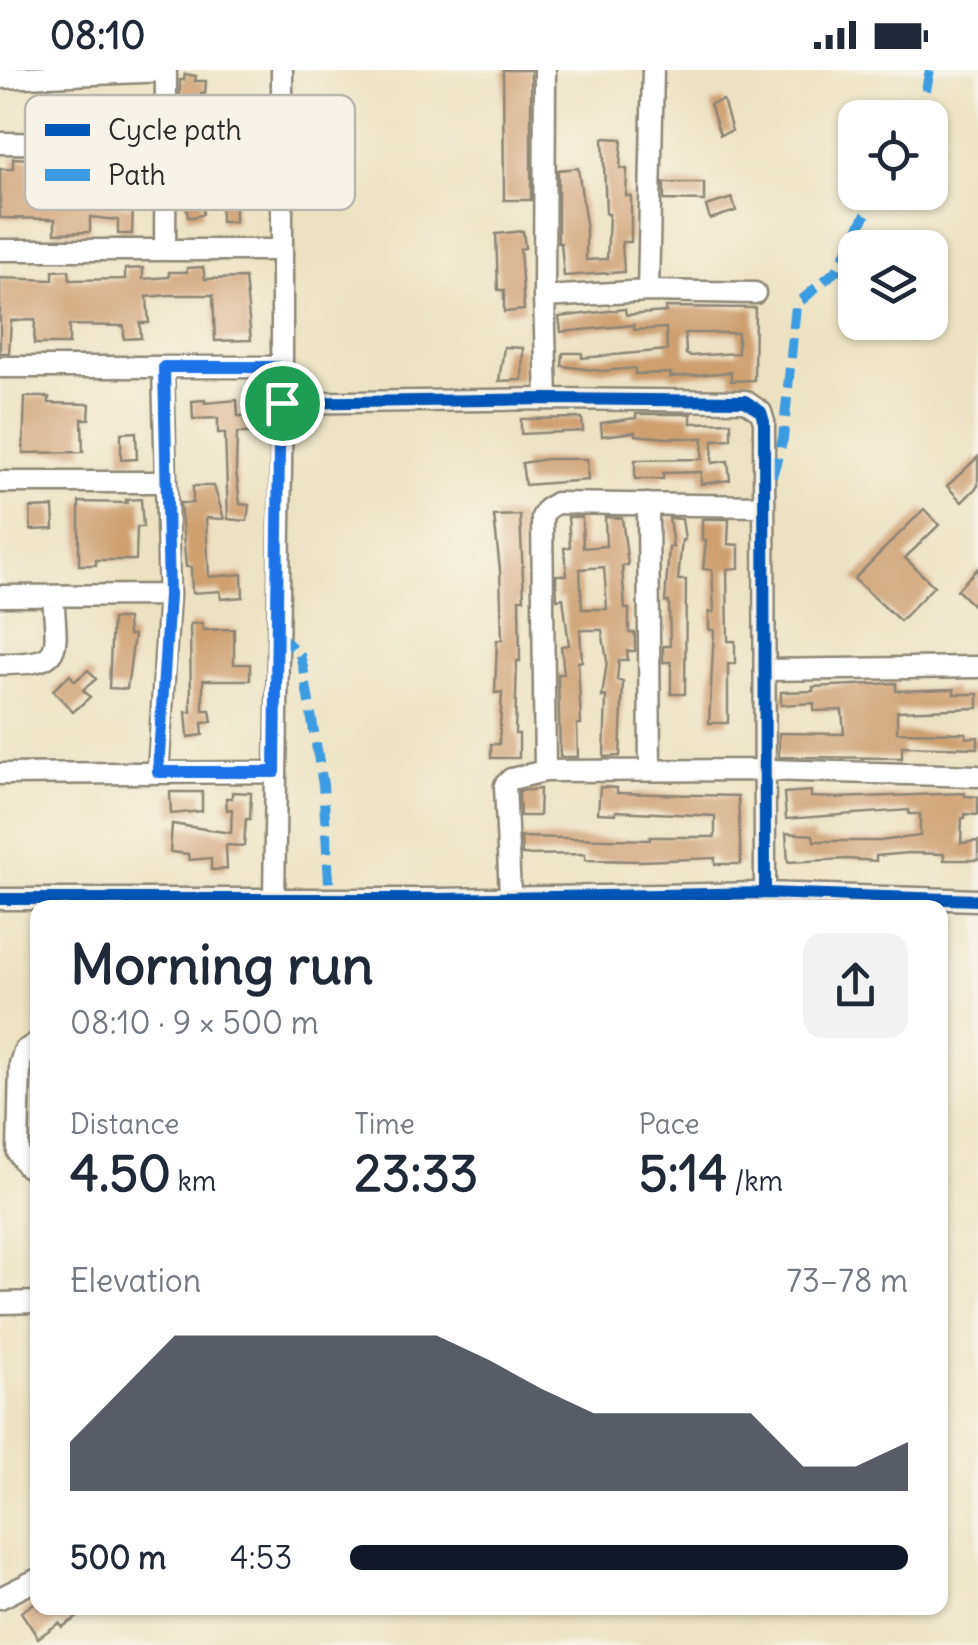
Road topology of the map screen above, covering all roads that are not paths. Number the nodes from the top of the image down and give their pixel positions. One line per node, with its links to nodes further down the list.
1 (166, 70): 5 (street)
2 (282, 70): 6 (street)
3 (546, 70): 16 (street)
4 (652, 70): 14 (street)
5 (0, 78)
6 (282, 95)
7 (0, 143): 8 (street)
8 (25, 143)
9 (165, 210): 11 (street)
10 (281, 210): 13 (street)
11 (165, 248): 12 (street); 13 (street)
12 (0, 250)
13 (281, 250): 19 (street)
14 (648, 290): 15 (street); 16 (street)
15 (755, 293)
16 (544, 297): 20 (street)
17 (0, 367): 18 (street)
18 (164, 367): 19 (street); 23 (street)
19 (280, 367): 21 (street)
20 (547, 399): 21 (street); 25 (street)
21 (282, 403): 36 (street)
22 (0, 482): 23 (street)
23 (166, 482): 26 (street)
24 (648, 504): 25 (street); 32 (street); 34 (street)
25 (763, 506): 31 (street)
26 (169, 595): 28 (street); 35 (street)
27 (0, 596): 28 (street)
28 (53, 596): 29 (street)
29 (0, 664)
30 (978, 666): 31 (street)
31 (766, 670): 33 (street)
32 (650, 770): 33 (street); 34 (street)
33 (766, 770): 38 (street); 39 (street)
34 (545, 771): 40 (street)
35 (158, 772): 36 (street); 37 (street)
36 (275, 772): 41 (street)
37 (0, 774)
38 (978, 776)
39 (765, 893): 40 (street); 45 (street)
40 (510, 895): 44 (street)
41 (274, 897): 42 (street); 43 (street)
42 (0, 899)
43 (308, 900)
44 (402, 900)
45 (978, 900)
46 (30, 1047): 47 (street)
47 (30, 1168)
48 (0, 1302): 49 (street)
49 (30, 1302)
50 (30, 1583): 51 (street)
51 (0, 1598)

